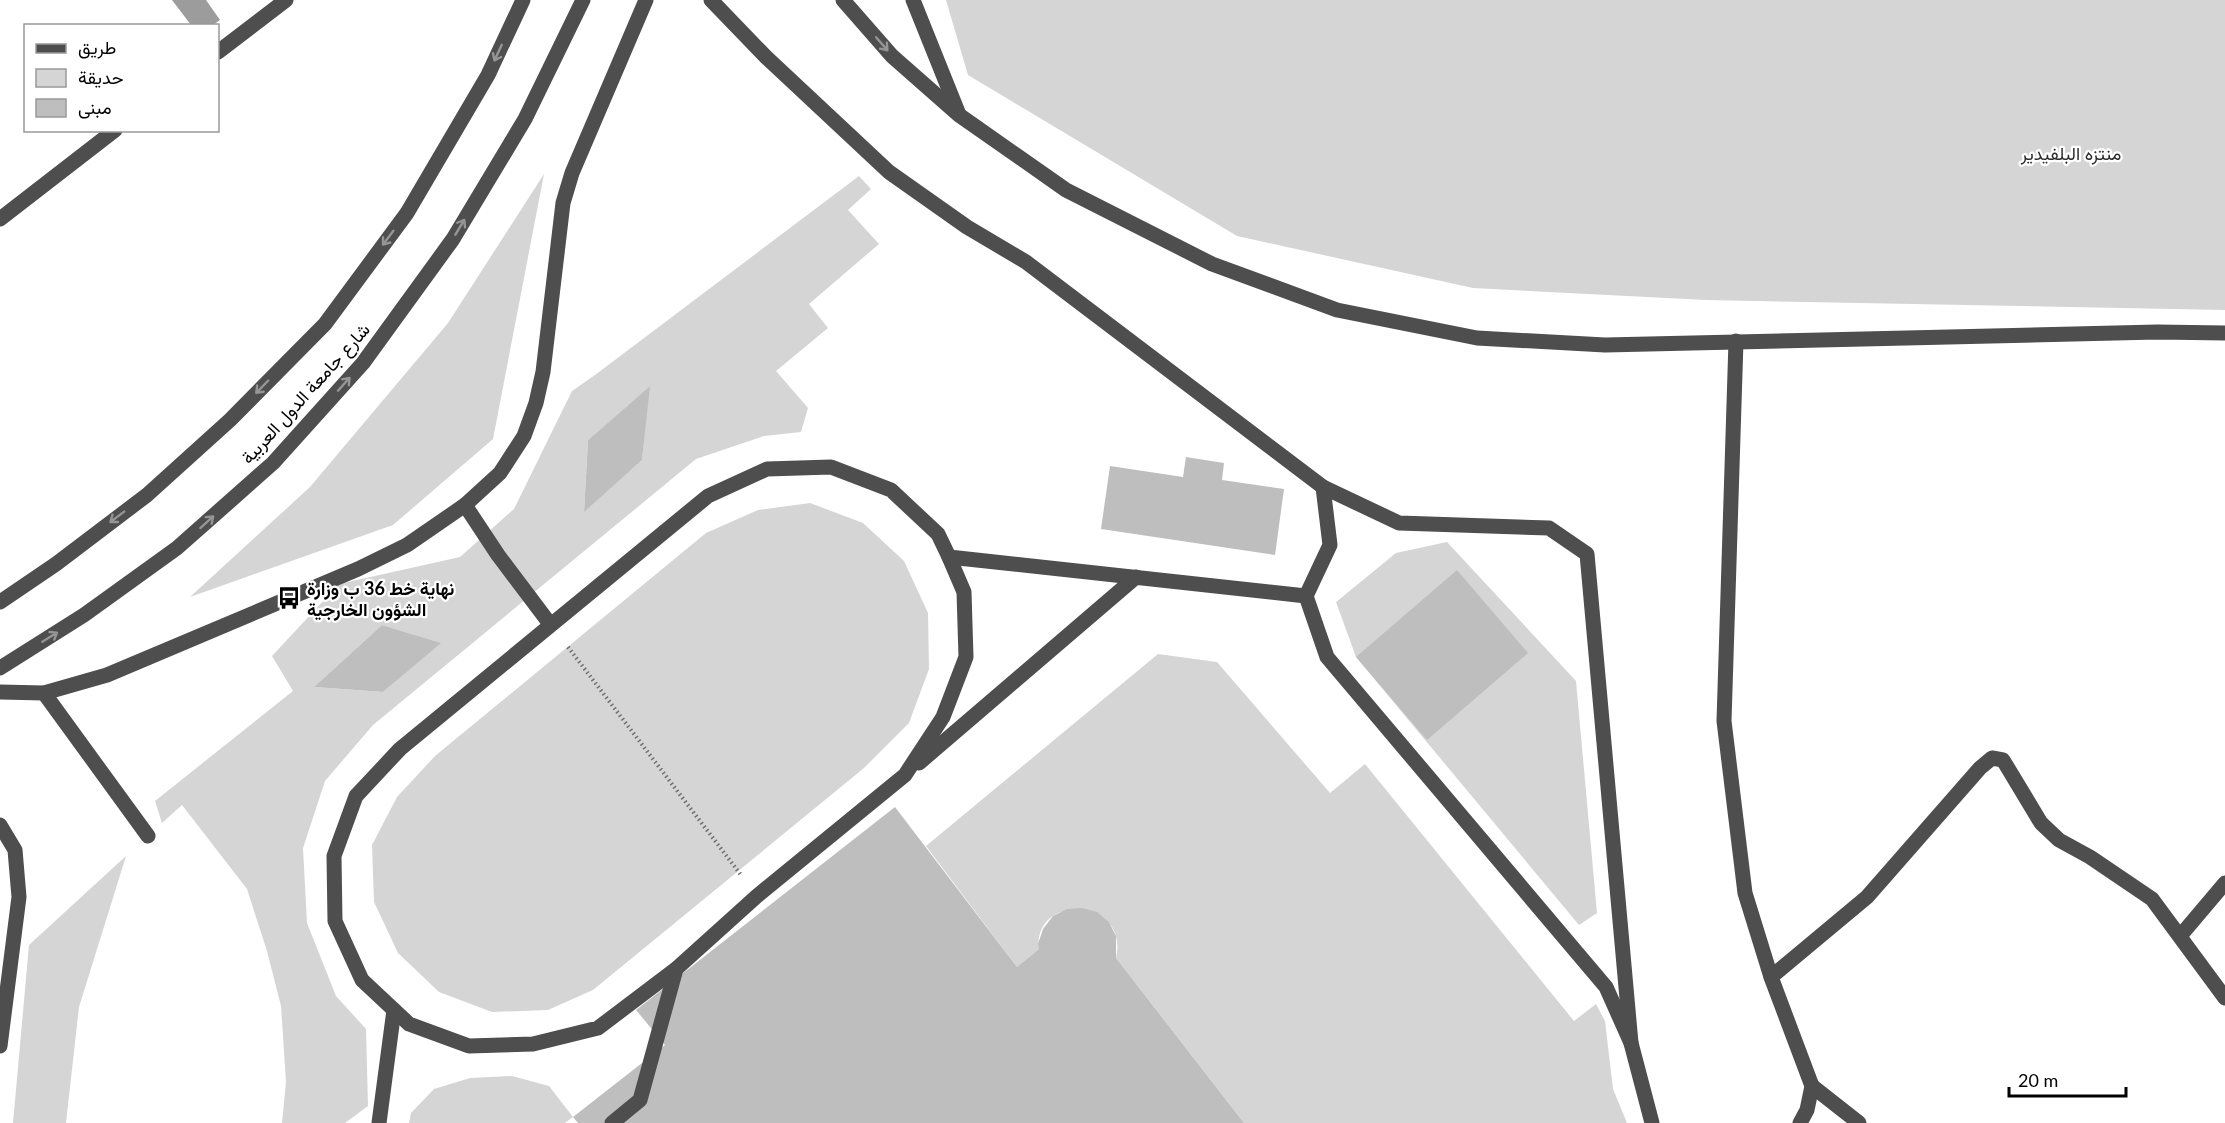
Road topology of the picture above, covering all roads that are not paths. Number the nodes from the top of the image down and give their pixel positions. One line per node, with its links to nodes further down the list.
1 (286, 0): 8 (street)
2 (523, 0): 19 (street, شارع جامعة الدول العربية, one-way to 19)
3 (583, 0): 21 (street, شارع جامعة الدول العربية, one-way to 3)
4 (646, 0): 15 (street)
5 (711, 0): 14 (street)
6 (843, 0): 9 (street, one-way to 9)
7 (913, 0): 9 (street)
8 (219, 51)
9 (959, 115): 13 (street)
10 (113, 132): 11 (street)
11 (0, 219)
12 (2225, 333): 13 (street)
13 (1736, 341): 31 (street)
14 (1323, 487): 18 (street); 34 (street)
15 (465, 505): 20 (street); 23 (street)
16 (949, 557): 17 (street); 20 (street); 24 (street)
17 (1136, 578): 18 (street); 24 (street)
18 (1306, 596): 34 (street)
19 (0, 602)
20 (550, 624): 33 (street)
21 (0, 668)
22 (0, 692): 23 (street)
23 (44, 693): 26 (street)
24 (905, 775): 29 (street)
25 (0, 825): 30 (street)
26 (148, 836)
27 (2225, 884): 28 (street)
28 (2181, 935): 31 (street); 32 (street)
29 (676, 969): 33 (street); 38 (street)
30 (5, 976): 35 (street)
31 (1771, 977): 36 (street)
32 (2225, 998)
33 (394, 1010): 37 (street)
34 (1631, 1043): 39 (street)
35 (0, 1046)
36 (1812, 1086): 40 (street); 41 (street)
37 (379, 1123)
38 (612, 1123)
39 (1652, 1123)
40 (1800, 1123)
41 (1859, 1123)

